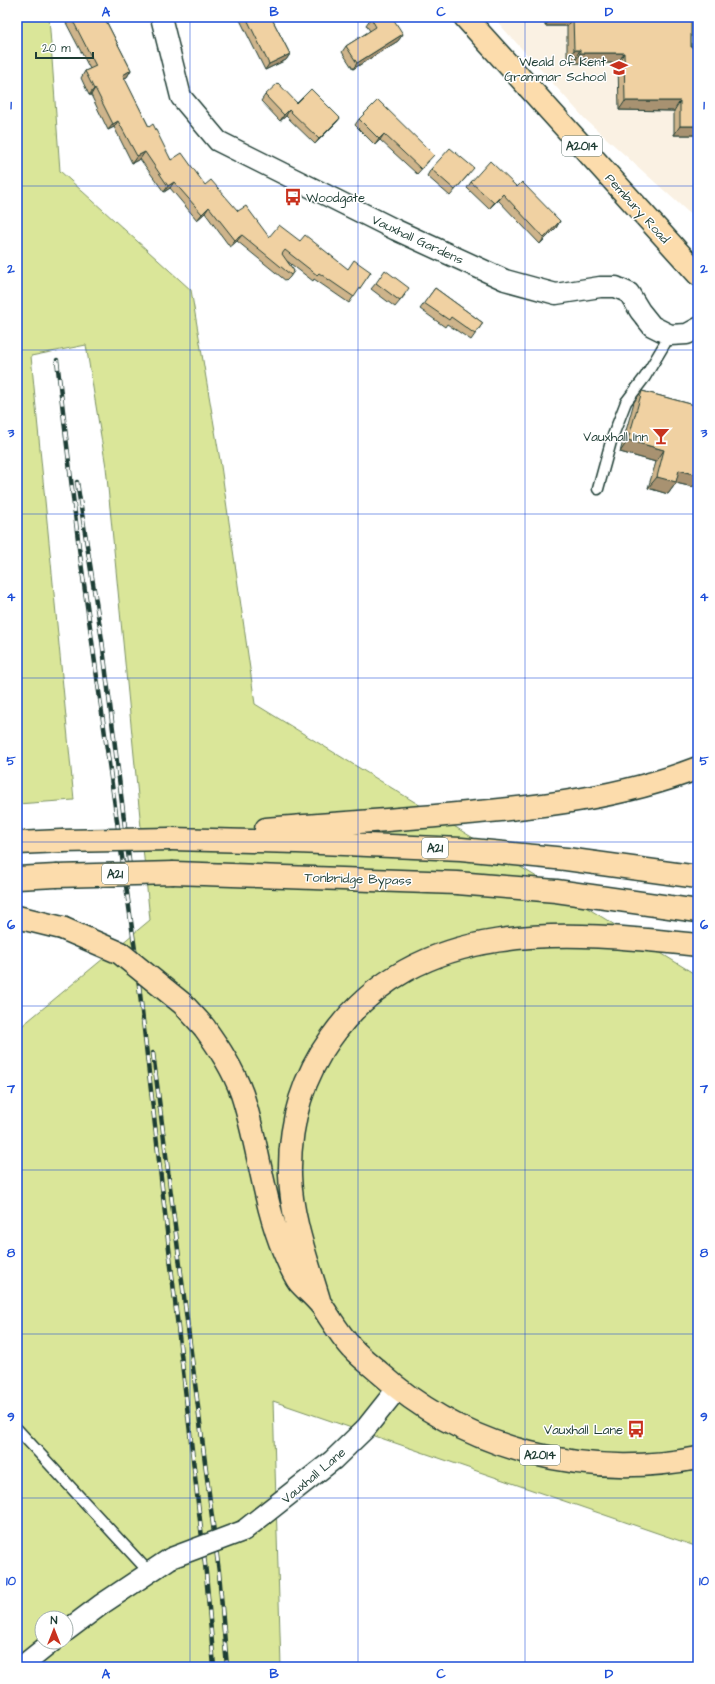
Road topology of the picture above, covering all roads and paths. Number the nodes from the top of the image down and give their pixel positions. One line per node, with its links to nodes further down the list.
1 (161, 17): 5 (street, Vauxhall Gardens)
2 (465, 17): 3 (main road, Pembury Road / A2014)
3 (698, 274)
4 (698, 328): 5 (street)
5 (670, 335): 6 (lane)
6 (598, 489)
7 (698, 768): 8 (main road)
8 (176, 838): 9 (main road, A21, bridge); 10 (main road, A21)
9 (17, 843)
10 (698, 876)
11 (17, 878): 12 (main road, Tonbridge Bypass / A21, bridge)
12 (698, 911)
13 (17, 917): 15 (main road, bridge)
14 (698, 945): 15 (main road)
15 (321, 1306): 16 (main road)
16 (397, 1389): 18 (main road, A2014); 19 (street, Vauxhall Lane, bridge)
17 (17, 1429): 19 (lane)
18 (698, 1458)
19 (149, 1572): 20 (street, Vauxhall Lane)
20 (74, 1625)
21 (42, 1650): 22 (street)
22 (21, 1667)

